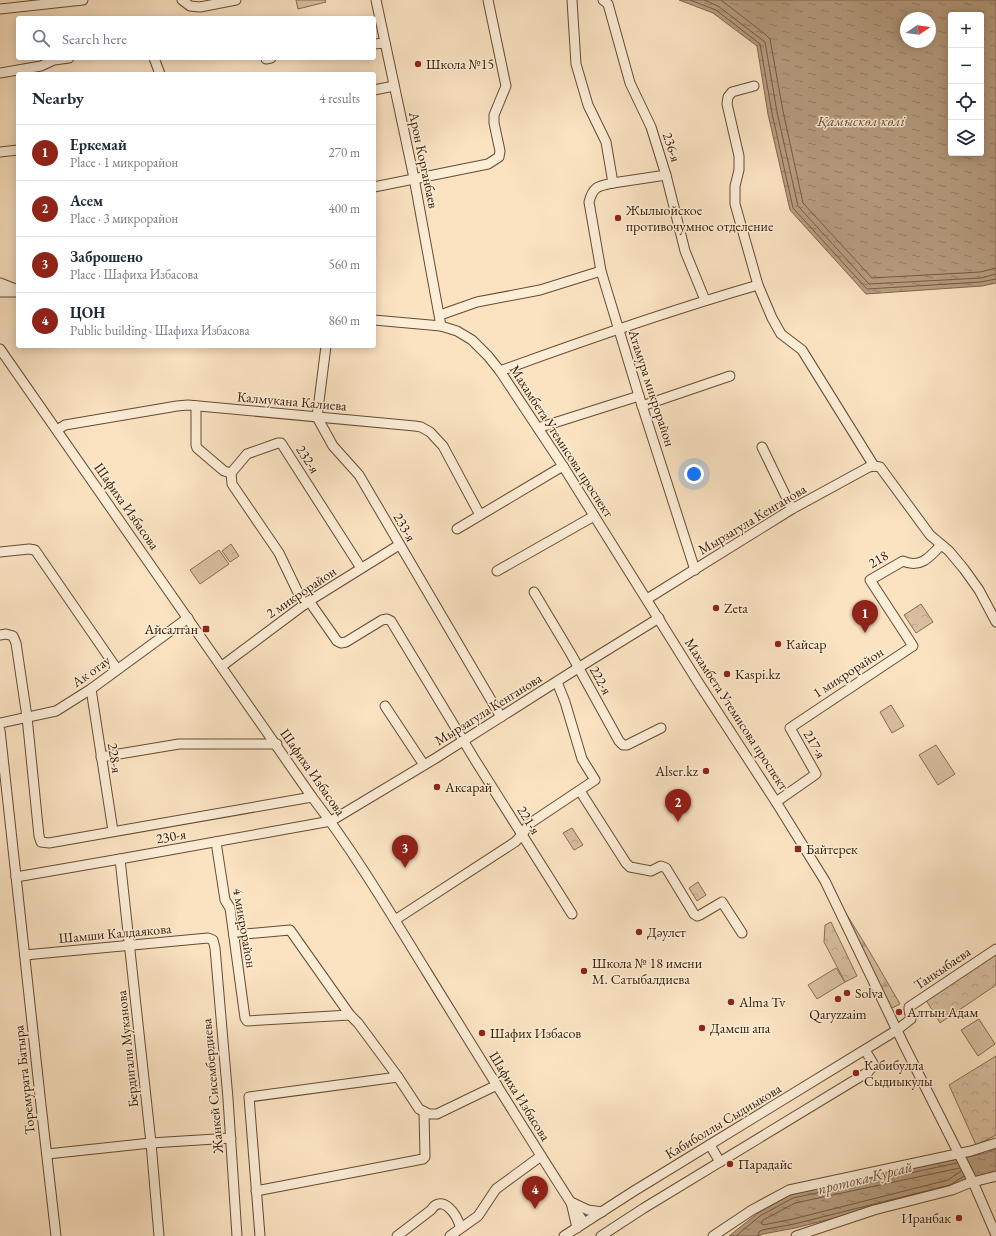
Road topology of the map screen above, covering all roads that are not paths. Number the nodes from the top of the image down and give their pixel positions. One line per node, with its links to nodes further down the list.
1 (83, 0): 8 (street)
2 (182, 0): 3 (street)
3 (236, 0)
4 (376, 0): 9 (street, Арон Корганбаев)
5 (488, 0): 21 (street)
6 (572, 0): 22 (street)
7 (606, 2): 20 (street, 236-я)
8 (0, 10)
9 (385, 43): 10 (street); 15 (street, Арон Корганбаев)
10 (376, 44)
11 (54, 60): 14 (street)
12 (155, 60): 13 (street)
13 (159, 72)
14 (0, 73)
15 (394, 86): 17 (street); 21 (street, Арон Корганбаев)
16 (754, 86): 26 (street)
17 (376, 90)
18 (16, 150): 19 (street)
19 (0, 152)
20 (666, 175): 22 (street, Атамура микрорайон); 30 (street, 236-я)
21 (414, 178): 23 (street); 31 (street, Арон Корганбаев)
22 (613, 183): 24 (street, Атамура микрорайон)
23 (376, 187)
24 (601, 271): 31 (street); 34 (street, Атамура микрорайон)
25 (0, 283): 27 (street)
26 (758, 285): 30 (street); 47 (street)
27 (16, 290)
28 (16, 291): 29 (street)
29 (0, 292)
30 (705, 300): 34 (street)
31 (440, 315): 33 (street, Арон Корганбаев)
32 (376, 320): 33 (street, Махамбета Утемисова проспект)
33 (441, 326): 37 (street, Махамбета Утемисова проспект)
34 (618, 329): 37 (street); 39 (street, Атамура микрорайон)
35 (326, 348): 42 (street)
36 (0, 349): 44 (street, Шафиха Избасова)
37 (500, 371): 43 (street, Махамбета Утемисова проспект)
38 (730, 376): 41 (street)
39 (639, 396): 41 (street, Атамура микрорайон); 43 (street)
40 (196, 406): 42 (street, Калмукана Калиева); 44 (street, Калмукана Калиева); 48 (street)
41 (642, 406): 57 (street, Атамура микрорайон)
42 (317, 417): 50 (street, Калмукана Калиева); 53 (street, 233-я)
43 (538, 428): 46 (street, Махамбета Утемисова проспект)
44 (57, 430): 62 (street, Шафиха Избасова)
45 (762, 447): 49 (street)
46 (563, 466): 50 (street); 51 (street, Махамбета Утемисова проспект)
47 (874, 466): 49 (street, Мырзагула Кенганова); 54 (street)
48 (231, 473): 56 (street, 232-я); 61 (street)
49 (792, 509): 57 (street, Мырзагула Кенганова)
50 (480, 515): 52 (street)
51 (594, 516): 58 (street); 60 (street, Махамбета Утемисова проспект)
52 (457, 529)
53 (399, 545): 56 (street, 2 микрорайон); 73 (street, 233-я)
54 (941, 545): 64 (street); 66 (street, 218)
55 (0, 552): 69 (street)
56 (362, 568): 61 (street, 2 микрорайон)
57 (695, 570): 60 (street, Мырзагула Кенганова)
58 (497, 571)
59 (534, 592): 68 (street, 222-я)
60 (647, 599): 63 (street, Махамбета Утемисова проспект)
61 (306, 603): 67 (street, 2 микрорайон); 79 (street)
62 (188, 618): 67 (street, Шафиха Избасова); 69 (street, Ак отау)
63 (659, 618): 68 (street, Мырзагула Кенганова); 85 (street, Махамбета Утемисова проспект)
64 (996, 622)
65 (0, 635): 74 (street)
66 (913, 646): 77 (street, 1 микрорайон)
67 (222, 666): 80 (street, Шафиха Избасова)
68 (578, 668): 70 (street, Мырзагула Кенганова); 76 (street, 222-я)
69 (117, 669): 71 (street, Ак отау)
70 (557, 682): 73 (street, Мырзагула Кенганова); 83 (street)
71 (91, 689): 74 (street, Ак отау); 81 (street, 228-я)
72 (385, 706): 82 (street)
73 (501, 717): 79 (street, Мырзагула Кенганова)
74 (27, 718): 75 (street, Ак отау); 87 (street, 230-я)
75 (0, 723)
76 (661, 728)
77 (790, 728): 85 (street, 217-я)
78 (0, 730): 91 (street, Торемурата Батыра)
79 (463, 741): 82 (street, Мырзагула Кенганова); 88 (street, 221-я)
80 (277, 744): 81 (street); 84 (street, Шафиха Избасова)
81 (101, 757): 87 (street, 228-я)
82 (424, 766): 86 (street, Мырзагула Кенганова)
83 (580, 791): 88 (street); 94 (street)
84 (312, 797): 86 (street, Шафиха Избасова); 87 (street, 230-я)
85 (776, 802): 101 (street, Махамбета Утемисова проспект)
86 (331, 821): 89 (street, 230-я); 93 (street, Шафиха Избасова)
87 (113, 832)
88 (522, 835): 92 (street, 221-я); 93 (street)
89 (216, 842): 90 (street, 230-я); 95 (street, 4 микрорайон)
90 (120, 860): 91 (street, 230-я); 97 (street, Бердигали Муканова)
91 (16, 877): 99 (street, Торемурата Батыра)
92 (572, 914)
93 (395, 920): 104 (street, Шафиха Избасова)
94 (742, 933)
95 (234, 935): 100 (street); 100 (street, 4 микрорайон)
96 (208, 938): 97 (street, Шамши Калдаякова); 106 (street, Жанкей Сисембердиева)
97 (130, 946): 99 (street, Шамши Калдаякова); 107 (street, Бердигали Муканова)
98 (996, 949): 101 (street, Танкыбаева)
99 (25, 955): 110 (street, Торемурата Батыра)
100 (350, 1015): 103 (street)
101 (897, 1030): 102 (street, Кабиболлы Сыдиыкова); 111 (street, Махамбета Утемисова проспект)
102 (865, 1050): 109 (street, Кабиболлы Сыдиыкова); 113 (street)
103 (398, 1077): 105 (street); 116 (street)
104 (497, 1085): 105 (street); 112 (street, Шафиха Избасова)
105 (424, 1112): 116 (street)
106 (231, 1138): 107 (street); 124 (street, Жанкей Сисембердиева)
107 (151, 1143): 110 (street); 123 (street, Бердигали Муканова)
108 (996, 1143): 111 (street)
109 (710, 1144): 113 (street); 118 (street, Кабиболлы Сыдиыкова)
110 (47, 1154): 122 (street, Торемурата Батыра)
111 (960, 1154): 115 (street, Махамбета Утемисова проспект); 129 (street)
112 (541, 1156): 117 (street, Шафиха Избасова); 119 (street)
113 (720, 1162): 128 (street)
114 (996, 1176): 115 (street)
115 (971, 1182): 121 (street, Махамбета Утемисова проспект); 130 (street)
116 (256, 1191): 125 (street)
117 (571, 1202): 118 (street); 120 (street)
118 (602, 1212): 120 (street, Кабиболлы Сыдиыкова)
119 (460, 1227): 126 (street); 127 (street)
120 (574, 1231)
121 (996, 1235)
122 (56, 1236)
123 (159, 1236)
124 (238, 1236)
125 (260, 1236)
126 (397, 1236)
127 (450, 1236)
128 (601, 1236)
129 (713, 1236)
130 (796, 1236)

